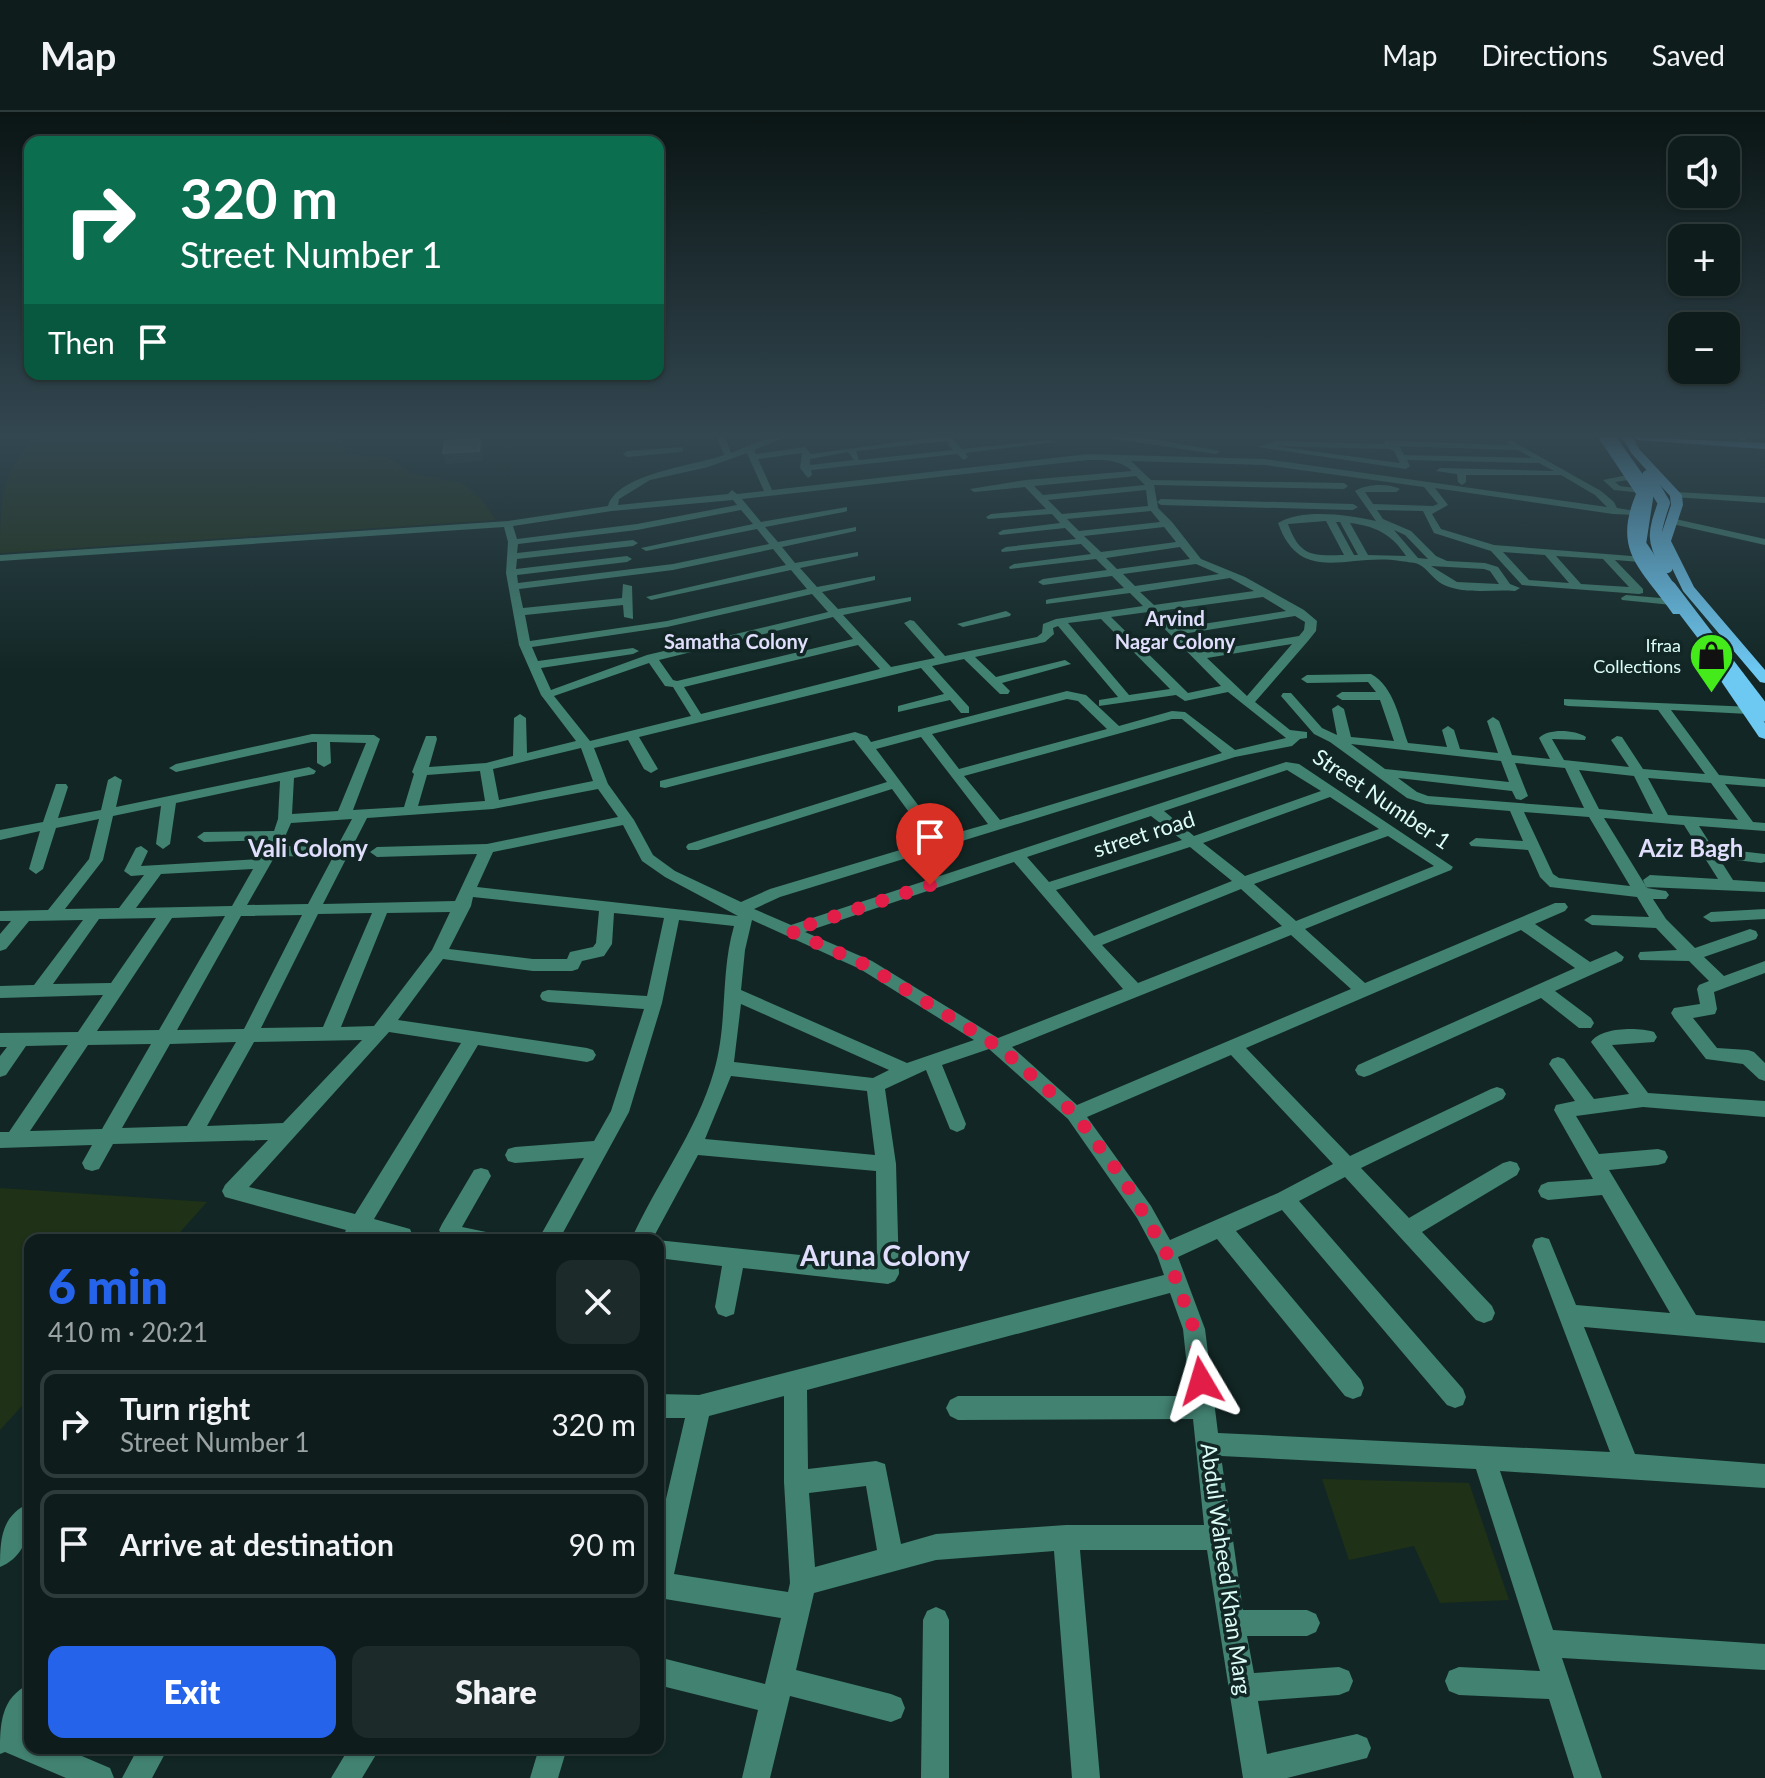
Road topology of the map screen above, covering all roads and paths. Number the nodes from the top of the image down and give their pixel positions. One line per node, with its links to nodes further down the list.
1 (558, 515): 19 (street)
2 (680, 515): 48 (street)
3 (748, 515): 21 (street)
4 (792, 515): 21 (street)
5 (1009, 515): 14 (street); 16 (street)
6 (1057, 515): 16 (street)
7 (1084, 515): 16 (street)
8 (1163, 515): 20 (street)
9 (1376, 515): 25 (street)
10 (1427, 515): 26 (street)
11 (1634, 515): 45 (main road)
12 (1645, 515): 117 (main road, bridge)
13 (1660, 515): 104 (main road, bridge)
14 (991, 517)
15 (1672, 517): 23 (street); 28 (street); 60 (main road)
16 (1060, 518): 24 (street); 27 (street)
17 (1330, 520): 18 (street); 41 (street); 41 (street)
18 (1344, 520): 39 (street); 44 (street)
19 (512, 523): 40 (street); 48 (street, Abdul Waheed Khan Marg)
20 (1169, 524): 27 (street); 30 (street)
21 (756, 525): 31 (street); 33 (street)
22 (853, 529): 31 (street)
23 (1765, 530)
24 (1003, 533)
25 (1408, 533): 26 (street); 47 (street)
26 (1441, 534): 32 (street)
27 (1079, 538): 35 (street); 38 (street)
28 (1765, 542)
29 (633, 543): 48 (street)
30 (1183, 544): 38 (street); 46 (street)
31 (774, 546): 48 (street); 50 (street)
32 (1475, 546): 34 (street); 47 (street)
33 (646, 548)
34 (1494, 548): 36 (street); 49 (street)
35 (1006, 550)
36 (1548, 553): 43 (street); 45 (street); 59 (street)
37 (854, 554): 50 (street)
38 (1096, 556): 51 (street); 52 (street)
39 (1364, 557): 41 (street); 44 (street)
40 (0, 558)
41 (1351, 558)
42 (627, 559): 48 (street)
43 (1608, 559): 45 (street); 59 (street)
44 (1418, 560): 58 (street); 58 (street)
45 (1641, 560): 57 (main road)
46 (1197, 561): 52 (street); 53 (street)
47 (1490, 564): 49 (street)
48 (513, 565): 74 (street, Abdul Waheed Khan Marg)
49 (1508, 565): 59 (street)
50 (793, 567): 62 (street); 66 (street)
51 (1014, 567)
52 (1113, 573): 55 (street); 63 (street)
53 (1233, 575): 63 (street); 65 (street)
54 (871, 578): 62 (street)
55 (1043, 582)
56 (627, 586): 68 (street)
57 (1658, 586): 60 (main road); 70 (main road)
58 (1506, 587): 70 (street)
59 (1578, 587)
60 (1688, 588): 97 (main road)
61 (600, 589): 72 (street)
62 (816, 591): 76 (street); 88 (street)
63 (1131, 591): 69 (street); 73 (street)
64 (565, 592): 71 (street)
65 (1266, 593): 73 (street); 75 (street)
66 (651, 597)
67 (907, 599): 76 (street)
68 (628, 601): 72 (street); 79 (street)
69 (1050, 602)
70 (1672, 602): 116 (main road)
71 (566, 607): 72 (street); 74 (street); 80 (street)
72 (600, 609)
73 (1149, 609): 78 (street); 85 (street)
74 (519, 612): 88 (street, Abdul Waheed Khan Marg)
75 (1300, 612): 85 (street); 86 (street)
76 (836, 613): 87 (street); 91 (street)
77 (1006, 614): 84 (street)
78 (1103, 615): 81 (street); 103 (street)
79 (629, 617)
80 (567, 621)
81 (1060, 621): 84 (street); 109 (street)
82 (910, 623): 92 (street)
83 (963, 624): 84 (street)
84 (996, 632): 89 (street)
85 (1172, 632): 90 (street)
86 (1304, 639): 90 (street); 112 (street)
87 (860, 641): 96 (street); 100 (street)
88 (525, 645): 95 (street, Abdul Waheed Khan Marg)
89 (966, 654): 92 (street); 99 (street)
90 (1196, 656): 101 (street)
91 (639, 659): 95 (street); 100 (street); 105 (street)
92 (942, 659): 93 (street)
93 (923, 663): 96 (street); 106 (street)
94 (1065, 664): 99 (street)
95 (534, 665): 105 (street, Abdul Waheed Khan Marg)
96 (888, 671): 119 (street)
97 (1762, 672)
98 (1307, 679): 108 (street)
99 (994, 681): 102 (street)
100 (677, 685): 119 (street)
101 (1230, 688): 103 (street); 112 (street)
102 (1004, 691)
103 (1178, 691): 109 (street)
104 (1765, 693)
105 (547, 695): 133 (street, Abdul Waheed Khan Marg)
106 (952, 696): 114 (street); 115 (street)
107 (1287, 696): 123 (street)
108 (1385, 696): 131 (street); 134 (street)
109 (1126, 699): 111 (street)
110 (1568, 702): 113 (street)
111 (1103, 703)
112 (1247, 703): 128 (street)
113 (1662, 706): 116 (street); 153 (street)
114 (902, 709)
115 (965, 710)
116 (1749, 710): 125 (main road)
117 (1765, 714)
118 (520, 718): 140 (street)
119 (698, 718): 126 (street)
120 (1493, 721): 138 (street)
121 (1116, 730): 124 (street); 137 (street); 150 (street)
122 (1448, 730): 136 (street)
123 (1318, 731): 128 (street); 131 (street)
124 (924, 732): 135 (street); 150 (street)
125 (1765, 734)
126 (632, 735): 133 (street); 145 (street)
127 (323, 737): 139 (street); 141 (street); 168 (street)
128 (1295, 737): 137 (street)
129 (1580, 737): 142 (street)
130 (431, 739): 147 (street)
131 (1340, 740): 134 (street); 148 (street)
132 (1617, 740): 149 (street)
133 (586, 745): 140 (street); 155 (street, Abdul Waheed Khan Marg)
134 (1402, 745): 136 (street)
135 (867, 747): 156 (street); 157 (street)
136 (1455, 752): 138 (street)
137 (1232, 754): 176 (street)
138 (1505, 757): 142 (street); 159 (street)
139 (220, 758): 144 (street); 160 (street)
140 (520, 760): 143 (street)
141 (324, 763)
142 (1565, 765): 149 (street); 169 (street)
143 (486, 767): 147 (street); 163 (street)
144 (176, 768)
145 (651, 769)
146 (309, 771): 151 (street)
147 (419, 772): 166 (street)
148 (1384, 773): 159 (street); 164 (street)
149 (1639, 773): 153 (street); 170 (street)
150 (956, 774): 176 (street)
151 (287, 775): 160 (street); 175 (street)
152 (115, 780): 167 (street)
153 (1716, 780): 154 (street); 174 (street)
154 (1765, 783)
155 (601, 784): 163 (street); 171 (street, Abdul Waheed Khan Marg)
156 (665, 784)
157 (895, 784): 184 (street); 186 (street)
158 (61, 787): 173 (street)
159 (1517, 787): 164 (street)
160 (218, 790): 162 (street)
161 (1331, 792): 165 (street, Street Number 1); 178 (street, Street Number 1); 181 (street, street road)
162 (169, 800): 167 (street); 183 (street)
163 (493, 805): 166 (street)
164 (1521, 807): 169 (street); 185 (street)
165 (1153, 810): 181 (street); 192 (street, Street Number 1)
166 (410, 811): 168 (street)
167 (108, 813): 173 (street); 211 (street)
168 (353, 814): 175 (street); 189 (street)
169 (1594, 814): 170 (street); 201 (street)
170 (1663, 819): 172 (street)
171 (627, 820): 187 (street); 209 (street, Abdul Waheed Khan Marg)
172 (1689, 821): 174 (street); 191 (street)
173 (49, 825): 179 (street); 195 (street)
174 (1749, 826): 177 (street)
175 (283, 827): 180 (street); 193 (street)
176 (998, 827): 184 (street)
177 (1765, 827)
178 (1390, 830): 197 (street); 221 (street, Street Number 1)
179 (0, 835)
180 (204, 837)
181 (1191, 842): 197 (street); 200 (street, street road)
182 (1476, 843): 185 (street)
183 (163, 844)
184 (940, 844): 209 (street)
185 (1533, 846): 201 (street)
186 (693, 847)
187 (487, 849): 190 (street); 202 (street)
188 (141, 851): 196 (street)
189 (341, 852): 193 (street); 207 (street)
190 (377, 852)
191 (1710, 852): 194 (street); 198 (street)
192 (1017, 856): 200 (street); 222 (street, Street Number 1)
193 (267, 858): 196 (street); 206 (street)
194 (1761, 858)
195 (36, 869)
196 (157, 869): 210 (street)
197 (1243, 882): 221 (street); 224 (street)
198 (1729, 885): 199 (street); 201 (street)
199 (1765, 887)
200 (1046, 888): 224 (street)
201 (1651, 893): 220 (street)
202 (466, 898): 203 (street); 204 (street); 226 (street)
203 (607, 906): 213 (street); 226 (street)
204 (382, 907): 207 (street); 244 (street)
205 (1560, 907): 219 (street)
206 (236, 911): 207 (street); 208 (street); 246 (street)
207 (310, 911): 245 (street)
208 (168, 912): 210 (street); 233 (street)
209 (740, 912): 213 (street); 222 (street, Abdul Waheed Khan Marg); 239 (street)
210 (124, 913): 212 (street)
211 (53, 914): 212 (street); 215 (street)
212 (95, 914): 236 (street)
213 (673, 914): 241 (street)
214 (1765, 914): 217 (street)
215 (25, 915): 216 (street); 225 (street)
216 (0, 916)
217 (1711, 917)
218 (1592, 920): 220 (street)
219 (1523, 923): 231 (street); 234 (street)
220 (1660, 923): 227 (street)
221 (1293, 928): 234 (street); 237 (street, Street Number 1)
222 (790, 931): 252 (street, Abdul Waheed Khan Marg)
223 (1750, 935): 227 (street)
224 (1096, 941): 237 (street)
225 (0, 945)
226 (439, 953): 243 (street)
227 (1691, 955): 228 (street); 232 (street)
228 (1646, 956)
229 (1616, 957): 231 (street)
230 (1765, 967): 232 (street)
231 (1588, 969): 235 (street)
232 (1722, 984): 261 (street)
233 (115, 989): 236 (street); 248 (street)
234 (1362, 990): 253 (street)
235 (1542, 990): 242 (street); 260 (street)
236 (39, 991): 238 (street)
237 (1135, 991): 252 (street, Street Number 1)
238 (0, 992)
239 (732, 993): 257 (street); 259 (street)
240 (548, 996): 241 (street)
241 (654, 1003): 274 (street)
242 (1585, 1023)
243 (382, 1029): 244 (street); 250 (street); 269 (street)
244 (329, 1034): 245 (street)
245 (249, 1035): 246 (street); 270 (street)
246 (166, 1036): 248 (street); 271 (street)
247 (1648, 1037): 264 (street)
248 (82, 1039): 251 (street); 272 (street)
249 (0, 1040): 251 (street)
250 (472, 1040): 254 (street); 288 (street)
251 (20, 1041): 258 (street)
252 (994, 1044): 255 (street, Street Number 1); 267 (street, Abdul Waheed Khan Marg)
253 (1232, 1045): 267 (street); 280 (street)
254 (587, 1055)
255 (932, 1063): 259 (street, Street Number 1); 268 (street)
256 (1558, 1064): 265 (street)
257 (724, 1068): 262 (street); 273 (street)
258 (0, 1070)
259 (906, 1070): 262 (street, Street Number 1)
260 (1364, 1070)
261 (1765, 1074)
262 (875, 1085): 279 (street)
263 (1497, 1094): 280 (street)
264 (1643, 1100): 265 (street); 266 (street)
265 (1588, 1105): 278 (street)
266 (1765, 1109)
267 (1075, 1114): 294 (street, Abdul Waheed Khan Marg)
268 (957, 1124)
269 (290, 1131): 270 (street); 288 (street)
270 (192, 1134): 271 (street)
271 (107, 1138): 272 (street); 277 (street)
272 (7, 1140)
273 (691, 1146): 279 (street); 291 (street)
274 (599, 1149): 275 (street); 290 (street)
275 (515, 1155)
276 (1658, 1157): 278 (street)
277 (92, 1163)
278 (1593, 1163): 283 (street)
279 (886, 1164): 295 (street)
280 (1347, 1166): 285 (street); 287 (street)
281 (1510, 1169): 287 (street)
282 (481, 1176): 289 (street)
283 (1607, 1186): 284 (street); 300 (street)
284 (1548, 1191)
285 (1285, 1199): 286 (street); 304 (street)
286 (1221, 1228): 294 (street); 303 (street)
287 (1409, 1229): 298 (street)
288 (356, 1233)
289 (451, 1234)
290 (551, 1234)
291 (644, 1234)
292 (1542, 1246): 299 (street)
293 (664, 1250): 295 (street)
294 (1166, 1252): 296 (street, Abdul Waheed Khan Marg)
295 (734, 1258): 297 (street)
296 (1177, 1281): 302 (street); 307 (street, Abdul Waheed Khan Marg)
297 (726, 1307)
298 (1484, 1313)
299 (1569, 1315): 300 (street); 311 (street)
300 (1688, 1323): 301 (street)
301 (1765, 1332)
302 (795, 1382): 306 (street); 313 (street)
303 (1353, 1388)
304 (1455, 1397)
305 (664, 1406): 306 (street)
306 (699, 1407): 319 (street)
307 (1204, 1407): 308 (street); 309 (street, Abdul Waheed Khan Marg)
308 (958, 1408)
309 (1208, 1444): 310 (street); 315 (street, Abdul Waheed Khan Marg)
310 (1484, 1457): 311 (street); 325 (street)
311 (1627, 1465): 312 (street)
312 (1765, 1476)
313 (796, 1482): 318 (street); 321 (street)
314 (24, 1523): 317 (street)
315 (1218, 1537): 316 (street); 323 (street, Abdul Waheed Khan Marg)
316 (1066, 1538): 318 (street); 349 (street)
317 (0, 1554)
318 (891, 1559): 321 (street)
319 (664, 1564)
320 (664, 1587): 321 (street)
321 (800, 1595): 332 (street)
322 (936, 1620): 348 (street)
323 (1232, 1623): 324 (street); 331 (street, Abdul Waheed Khan Marg)
324 (1307, 1623)
325 (1544, 1643): 326 (street); 330 (street)
326 (1765, 1657)
327 (664, 1672): 332 (street)
328 (1339, 1681): 331 (street)
329 (1459, 1681): 330 (street)
330 (1558, 1686): 350 (street)
331 (1242, 1688): 342 (street, Abdul Waheed Khan Marg)
332 (778, 1690): 334 (street); 347 (street)
333 (24, 1706): 335 (street)
334 (891, 1708)
335 (1, 1737): 336 (street)
336 (24, 1747)
337 (1357, 1748): 342 (street)
338 (42, 1754): 343 (street)
339 (150, 1754): 344 (street)
340 (362, 1754): 345 (street)
341 (551, 1754): 346 (street)
342 (1256, 1774)
343 (100, 1778)
344 (136, 1778)
345 (345, 1778)
346 (544, 1778)
347 (756, 1778)
348 (935, 1778)
349 (1086, 1778)
350 (1588, 1778)

